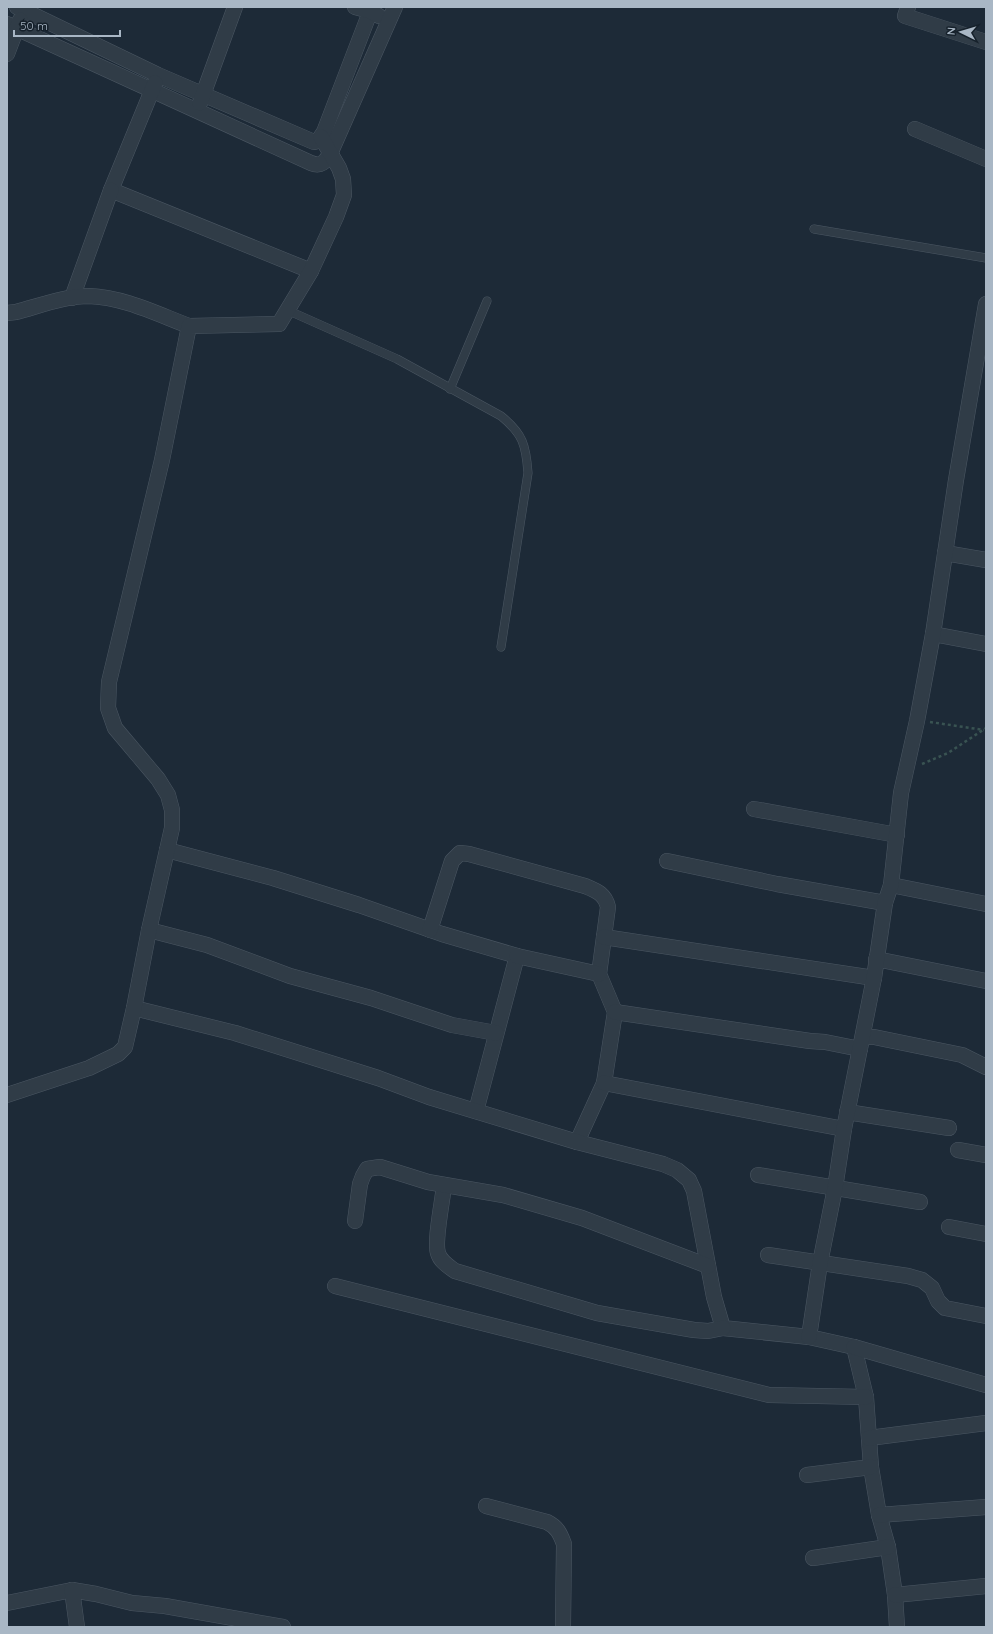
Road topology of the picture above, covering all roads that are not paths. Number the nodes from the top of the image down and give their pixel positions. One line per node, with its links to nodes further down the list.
1 (235, 7): 13 (street)
2 (355, 7): 6 (street)
3 (395, 7): 7 (street)
4 (908, 7): 9 (street)
5 (20, 8): 8 (street); 11 (street)
6 (371, 9): 7 (street); 16 (street)
7 (389, 22): 17 (street)
8 (12, 27): 10 (street); 12 (street)
9 (986, 42)
10 (7, 54)
11 (158, 75): 12 (street); 13 (street)
12 (152, 91): 14 (street); 19 (street)
13 (204, 94): 14 (street); 16 (street)
14 (197, 111): 17 (street)
15 (915, 128): 18 (street)
16 (321, 137): 17 (street)
17 (330, 154): 22 (street)
18 (986, 159)
19 (112, 190): 22 (street); 23 (street)
20 (814, 229): 21 (lane)
21 (986, 258)
22 (311, 271): 26 (street)
23 (72, 298): 27 (street); 28 (street)
24 (487, 301): 29 (lane)
25 (986, 304): 30 (street)
26 (287, 310): 28 (street); 29 (lane)
27 (7, 313)
28 (189, 326): 37 (street)
29 (450, 389): 34 (lane)
30 (945, 553): 31 (street); 32 (street)
31 (986, 560)
32 (933, 634): 33 (street); 36 (street)
33 (986, 644)
34 (501, 647)
35 (754, 809): 36 (street)
36 (897, 835): 39 (street)
37 (167, 850): 42 (street); 43 (street)
38 (667, 861): 40 (street)
39 (891, 885): 40 (street); 41 (street)
40 (885, 903): 46 (street)
41 (986, 904)
42 (149, 930): 50 (street); 52 (street)
43 (430, 930): 44 (street); 45 (street)
44 (604, 937): 47 (street); 48 (street)
45 (517, 956): 47 (street); 52 (street)
46 (876, 959): 48 (street); 49 (street)
47 (599, 974): 51 (street)
48 (874, 978): 53 (street)
49 (986, 981)
50 (134, 1008): 56 (street); 57 (street)
51 (615, 1012): 53 (street); 55 (street)
52 (496, 1033): 57 (street)
53 (861, 1043): 54 (street); 58 (street)
54 (986, 1067)
55 (604, 1084): 60 (street); 61 (street)
56 (7, 1095)
57 (476, 1111): 61 (street)
58 (847, 1112): 59 (street); 60 (street)
59 (949, 1128)
60 (844, 1129): 66 (street)
61 (577, 1142): 73 (street)
62 (958, 1150): 63 (street)
63 (986, 1155)
64 (758, 1175): 66 (street)
65 (444, 1185): 68 (street); 73 (street); 76 (street)
66 (835, 1188): 67 (street); 72 (street)
67 (920, 1202)
68 (355, 1221)
69 (949, 1226): 70 (street)
70 (986, 1234)
71 (768, 1255): 72 (street)
72 (820, 1263): 75 (street); 77 (street)
73 (708, 1266): 76 (street)
74 (335, 1286): 80 (street)
75 (986, 1316)
76 (723, 1328): 77 (street)
77 (809, 1337): 78 (street)
78 (854, 1346): 79 (street); 80 (street)
79 (986, 1385)
80 (866, 1397): 82 (street)
81 (986, 1423): 82 (street)
82 (869, 1438): 83 (street)
83 (871, 1467): 84 (street); 87 (street)
84 (807, 1475)
85 (486, 1506): 96 (street)
86 (986, 1507): 87 (street)
87 (880, 1515): 88 (street)
88 (888, 1547): 89 (street); 92 (street)
89 (813, 1558)
90 (986, 1586): 92 (street)
91 (72, 1590): 93 (street); 94 (street); 95 (street)
92 (895, 1595): 97 (street)
93 (7, 1603)
94 (78, 1627)
95 (283, 1627)
96 (563, 1627)
97 (897, 1627)

